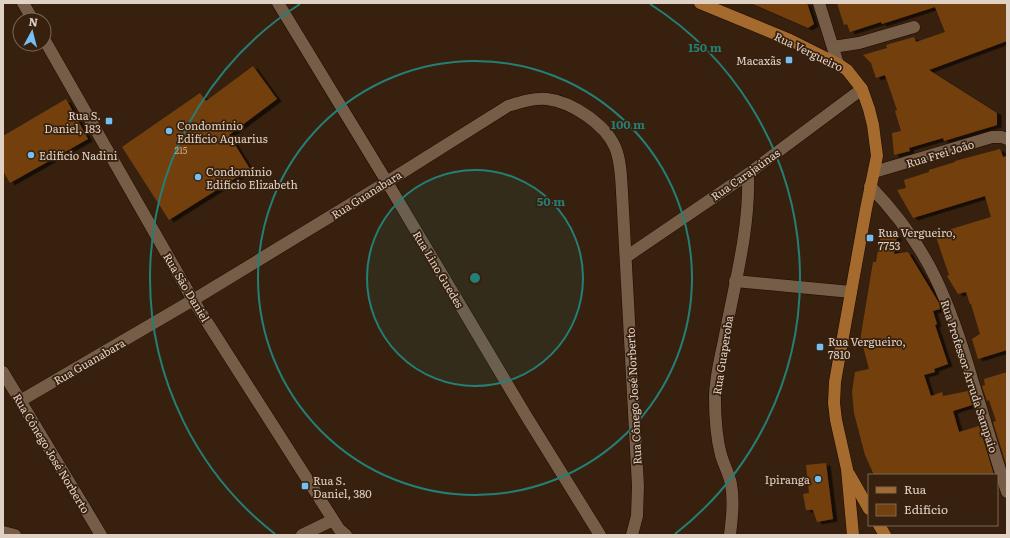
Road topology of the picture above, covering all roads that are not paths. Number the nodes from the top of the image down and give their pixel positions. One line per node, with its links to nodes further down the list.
1 (23, 3): 5 (street)
2 (278, 3): 14 (street, Rua Lino Guedes)
3 (700, 3): 9 (main road, Rua Vergueiro)
4 (819, 3): 7 (street)
5 (28, 12)
6 (914, 27): 7 (street)
7 (833, 47): 9 (street)
8 (51, 52): 19 (street, Rua São Daniel)
9 (838, 64): 10 (main road, Rua Vergueiro)
10 (862, 89): 12 (main road, Rua Vergueiro); 13 (street, Rua Carajaúnas)
11 (1007, 139): 12 (street, Rua Frei João)
12 (874, 172): 15 (main road, Rua Vergueiro)
13 (748, 174): 16 (street, Rua Carajaúnas); 17 (street, Rua Guaperoba)
14 (387, 182): 16 (street, Rua Guanabara); 19 (street, Rua Guanabara); 31 (street, Rua Lino Guedes)
15 (870, 186): 18 (main road, Rua Vergueiro); 23 (street, Rua Professor Arruda Sampaio)
16 (626, 257): 32 (street, Rua Cônego José Norberto)
17 (735, 281): 18 (street); 33 (street, Rua Guaperoba)
18 (851, 292): 22 (main road, Rua Vergueiro)
19 (193, 300): 21 (street, Rua Guanabara); 26 (street, Rua São Daniel)
20 (3, 372): 21 (street, Rua Cônego José Norberto)
21 (20, 401): 29 (street, Rua Cônego José Norberto)
22 (847, 470): 24 (main road, Rua Vergueiro); 34 (main road, Rua Vergueiro)
23 (1007, 492)
24 (868, 507)
25 (880, 526): 35 (main road)
26 (339, 530): 30 (street)
27 (3, 532): 28 (street)
28 (15, 535)
29 (101, 535)
30 (302, 535)
31 (600, 535)
32 (632, 535)
33 (730, 535)
34 (853, 535)
35 (885, 535)

